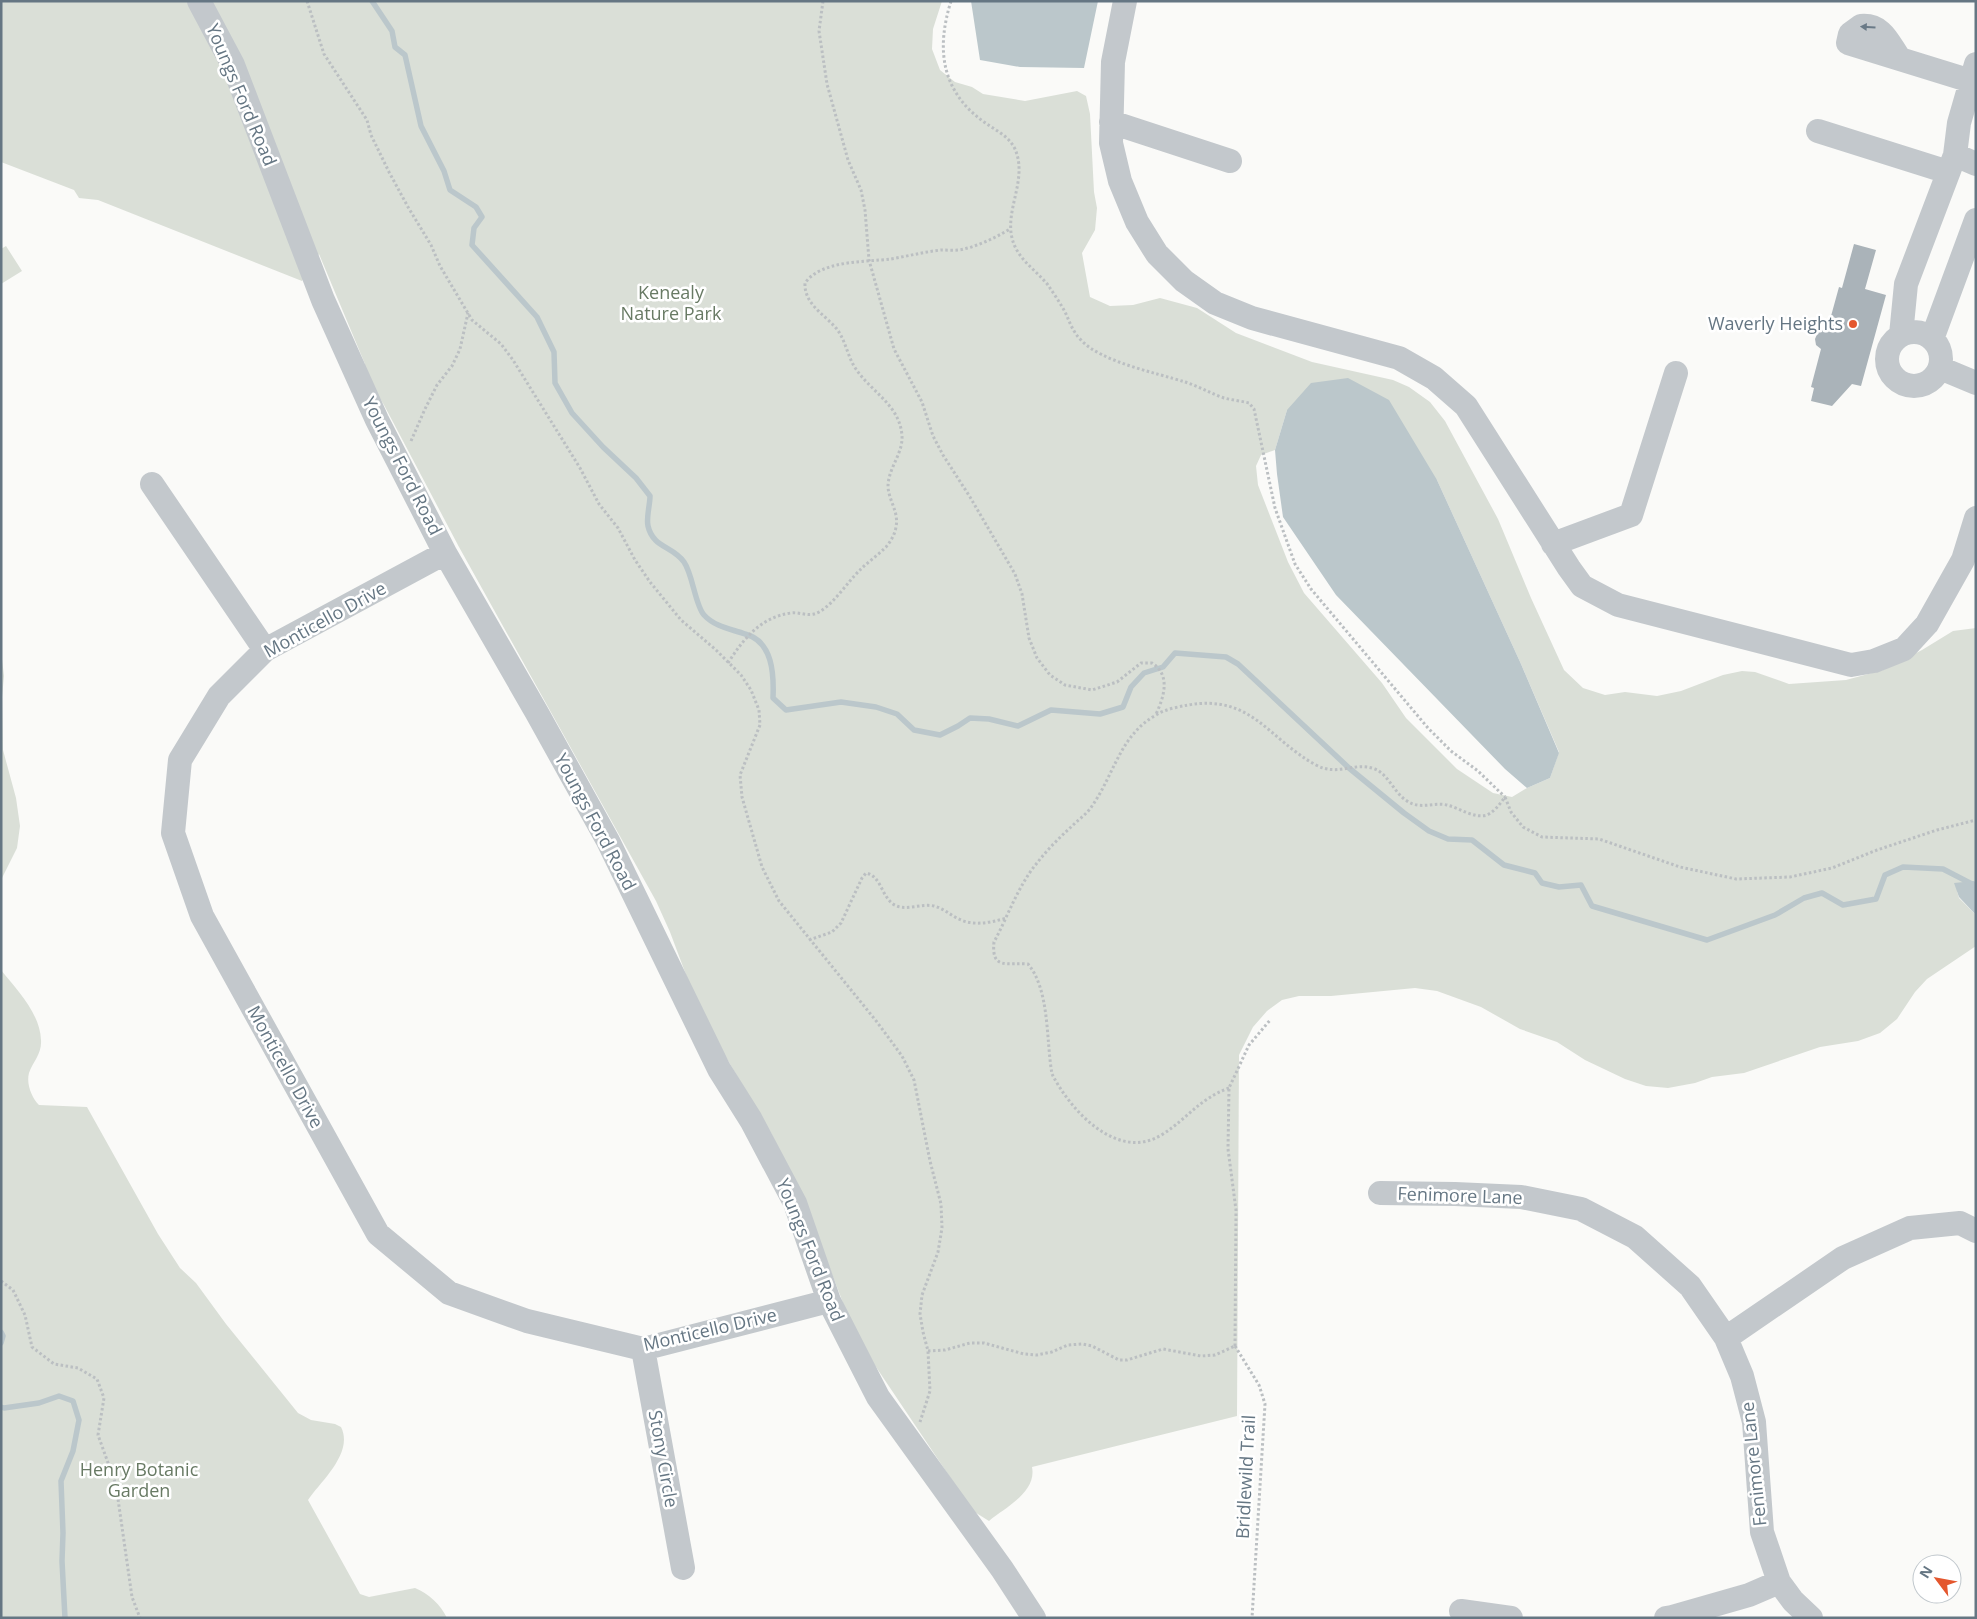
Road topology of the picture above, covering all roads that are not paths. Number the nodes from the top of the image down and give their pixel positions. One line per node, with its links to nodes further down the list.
1 (199, 1): 18 (street, Youngs Ford Road)
2 (1125, 1): 5 (street)
3 (1900, 59): 4 (street)
4 (1973, 73): 8 (street)
5 (1111, 122): 7 (street); 17 (street)
6 (1818, 131): 8 (street)
7 (1230, 161)
8 (1956, 169): 10 (street)
9 (1976, 220): 11 (street)
10 (1901, 335): 11 (street); 12 (street)
11 (1932, 339): 12 (street)
12 (1940, 368): 14 (street)
13 (1676, 373): 17 (street)
14 (1976, 383)
15 (152, 484): 19 (street)
16 (1976, 518): 17 (street)
17 (1553, 544)
18 (445, 553): 19 (street, Monticello Drive); 22 (street, Youngs Ford Road)
19 (265, 650): 24 (street, Monticello Drive)
20 (1380, 1193): 23 (street, Fenimore Lane)
21 (1976, 1231): 23 (street)
22 (829, 1301): 24 (street, Monticello Drive); 28 (street, Youngs Ford Road)
23 (1726, 1338): 26 (street, Fenimore Lane)
24 (643, 1350): 25 (street, Stony Circle)
25 (683, 1568)
26 (1779, 1582): 30 (street); 31 (street, Fenimore Lane)
27 (1461, 1611): 29 (street)
28 (1034, 1618)
29 (1511, 1618)
30 (1666, 1618)
31 (1811, 1618)

